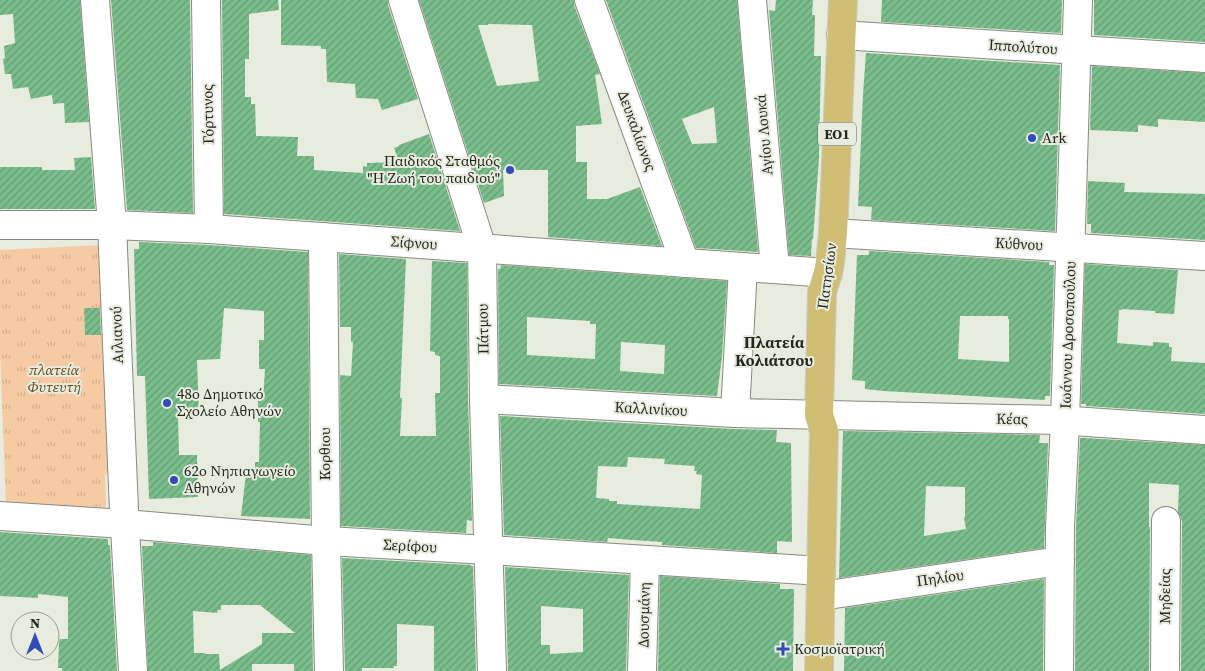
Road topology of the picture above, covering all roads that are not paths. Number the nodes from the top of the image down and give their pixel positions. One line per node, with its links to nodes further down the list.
1 (95, 0): 11 (street, Αιλιανού)
2 (206, 0): 13 (street, Γόρτυνος)
3 (403, 0): 17 (street, Πάτμου)
4 (589, 0): 19 (street, Δευκαλίωνος)
5 (752, 0): 21 (street, Αγίου Λουκά)
6 (843, 0): 8 (main road, Πατησίων / ΕΟ1)
7 (1078, 0): 9 (street, Ιωάννου Δροσοπούλου)
8 (841, 35): 9 (street, Ιππολύτου); 14 (main road, Πατησίων / ΕΟ1)
9 (1077, 50): 10 (street, Ιππολύτου); 16 (street, Ιωάννου Δροσοπούλου)
10 (1205, 58)
11 (112, 224): 12 (street, Σίφνου); 13 (street, Σίφνου); 30 (street, Αιλιανού)
12 (0, 225)
13 (209, 229): 15 (street, Σίφνου)
14 (833, 233): 16 (street, Κύθνου); 22 (main road, Πατησίων / ΕΟ1)
15 (323, 236): 17 (street, Σίφνου); 31 (street, Κορθιου)
16 (1070, 247): 18 (street, Κύθνου); 26 (street, Ιωάννου Δροσοπούλου)
17 (482, 248): 19 (street, Σίφνου); 23 (street, Πάτμου)
18 (1205, 256)
19 (685, 263): 20 (street, Σίφνου)
20 (743, 267): 21 (street, Σίφνου); 24 (street)
21 (775, 269): 22 (street, Σίφνου)
22 (828, 273): 25 (main road, Πατησίων / ΕΟ1)
23 (484, 399): 24 (street, Καλλινίκου); 32 (street, Πάτμου)
24 (735, 414): 25 (street, Καλλινίκου)
25 (819, 415): 26 (street, Κέας); 35 (main road, Πατησίων / ΕΟ1)
26 (1065, 421): 27 (street, Κέας); 34 (street, Ιωάννου Δροσοπούλου)
27 (1205, 430)
28 (0, 516): 30 (street, Σερίφου)
29 (1166, 521): 42 (street, Μηδείας)
30 (125, 524): 31 (street, Σερίφου); 36 (street, Αιλιανού)
31 (326, 541): 32 (street, Σερίφου); 37 (street, Κορθιου)
32 (489, 550): 33 (street, Σερίφου); 38 (street, Πάτμου)
33 (645, 560): 35 (street, Σερίφου); 39 (street, Δουσμάνη)
34 (1060, 561): 35 (street, Πηλίου); 41 (street, Ιωάννου Δροσοπούλου)
35 (821, 584): 40 (main road, Πατησίων / ΕΟ1)
36 (133, 671)
37 (329, 671)
38 (492, 671)
39 (642, 671)
40 (819, 671)
41 (1059, 671)
42 (1165, 671)

